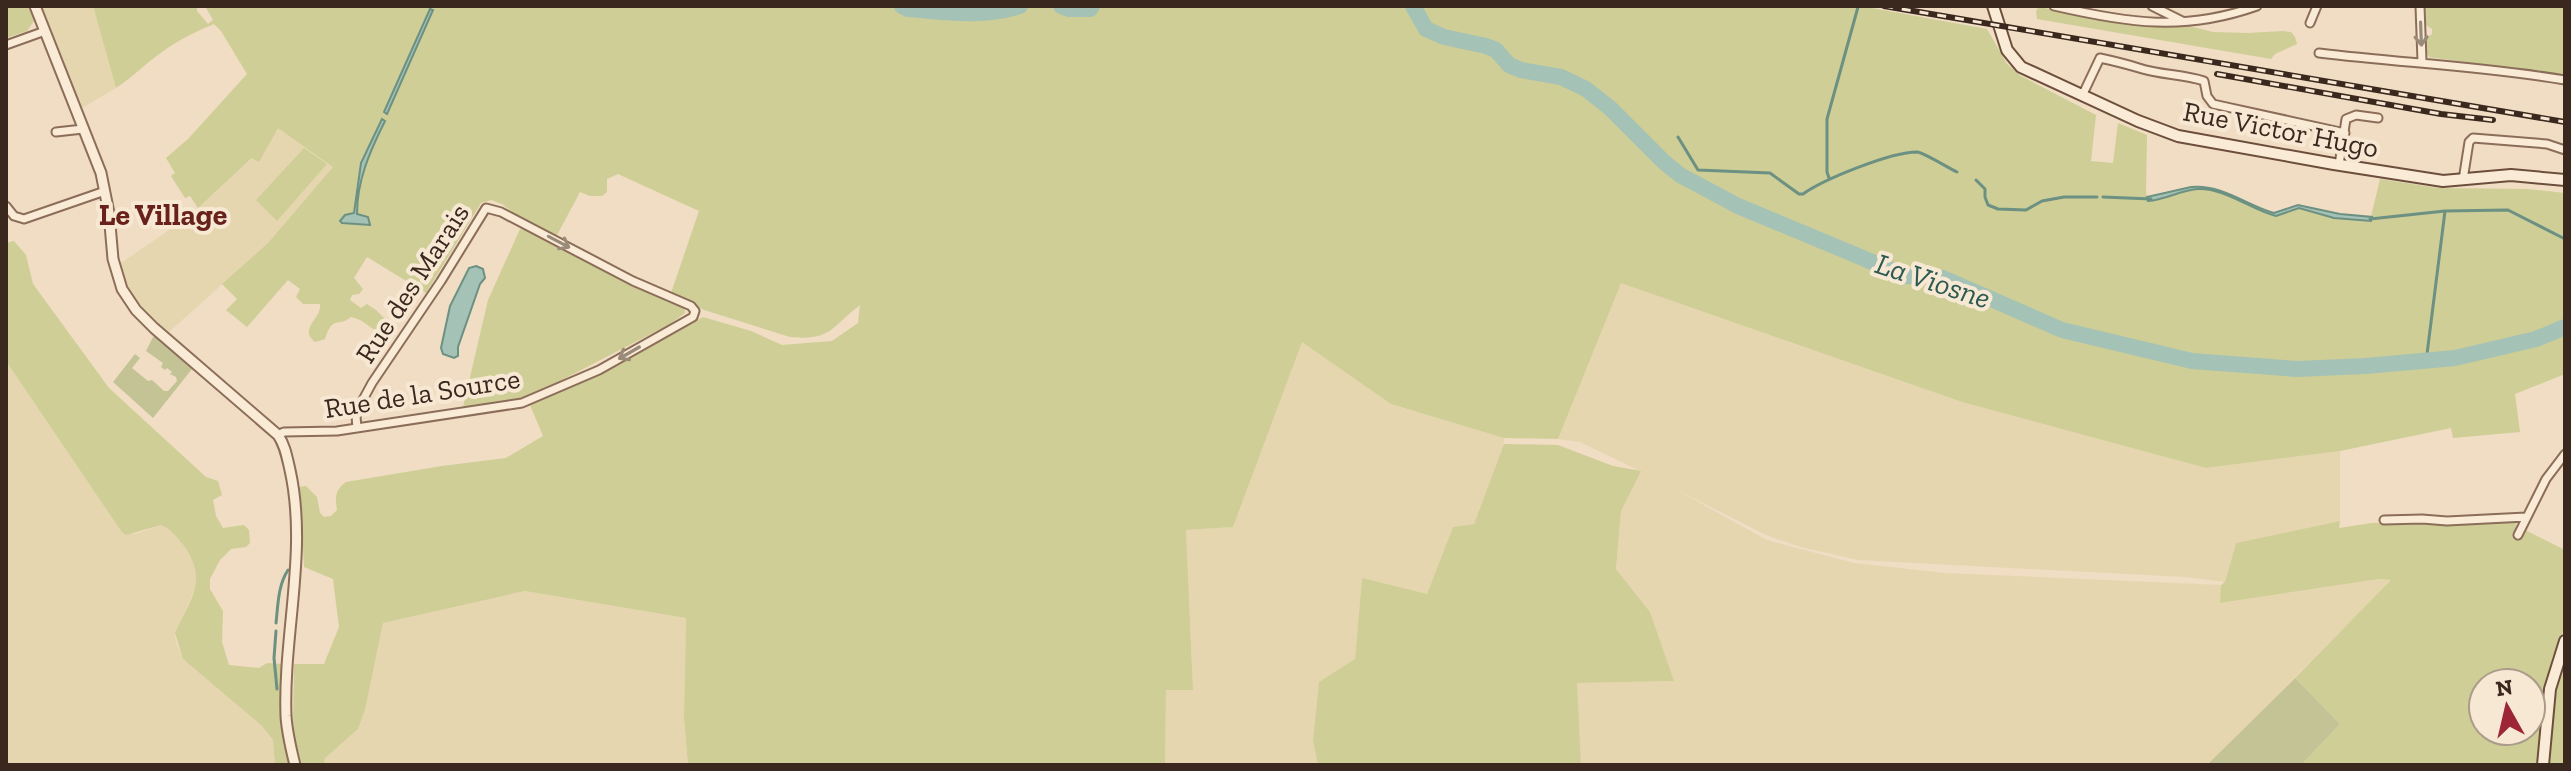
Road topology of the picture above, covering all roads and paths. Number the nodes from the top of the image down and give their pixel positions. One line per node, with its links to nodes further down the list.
1 (35, 6): 10 (street)
2 (2054, 6): 8 (street)
3 (2152, 6): 8 (street)
4 (2257, 6): 8 (street)
5 (2317, 6): 9 (street)
6 (2420, 6): 13 (street, one-way to 13)
7 (1994, 8): 15 (main road, Rue Victor Hugo)
8 (2184, 22)
9 (2310, 23)
10 (45, 31): 11 (street); 17 (street)
11 (6, 45)
12 (2319, 53): 13 (street)
13 (2422, 61): 14 (street)
14 (2565, 80)
15 (2082, 96): 19 (street); 21 (main road, Rue Victor Hugo)
16 (2378, 118): 19 (street)
17 (83, 129): 18 (street); 24 (street)
18 (56, 132)
19 (2345, 133): 21 (street)
20 (2565, 150): 22 (street)
21 (2339, 165): 22 (main road, Rue Victor Hugo)
22 (2463, 180): 23 (main road, Rue Victor Hugo)
23 (2565, 180)
24 (105, 191): 25 (street); 28 (street)
25 (6, 206)
26 (695, 313): 27 (street, Rue de la Source, one-way to 27); 27 (street, Rue des Marais, one-way to 26)
27 (357, 428): 28 (street, Rue de la Source)
28 (278, 435): 34 (street)
29 (2565, 454): 30 (street)
30 (2526, 517): 31 (street); 32 (street)
31 (2384, 520)
32 (2518, 535)
33 (2565, 641): 35 (main road)
34 (295, 765)
35 (2543, 765)

